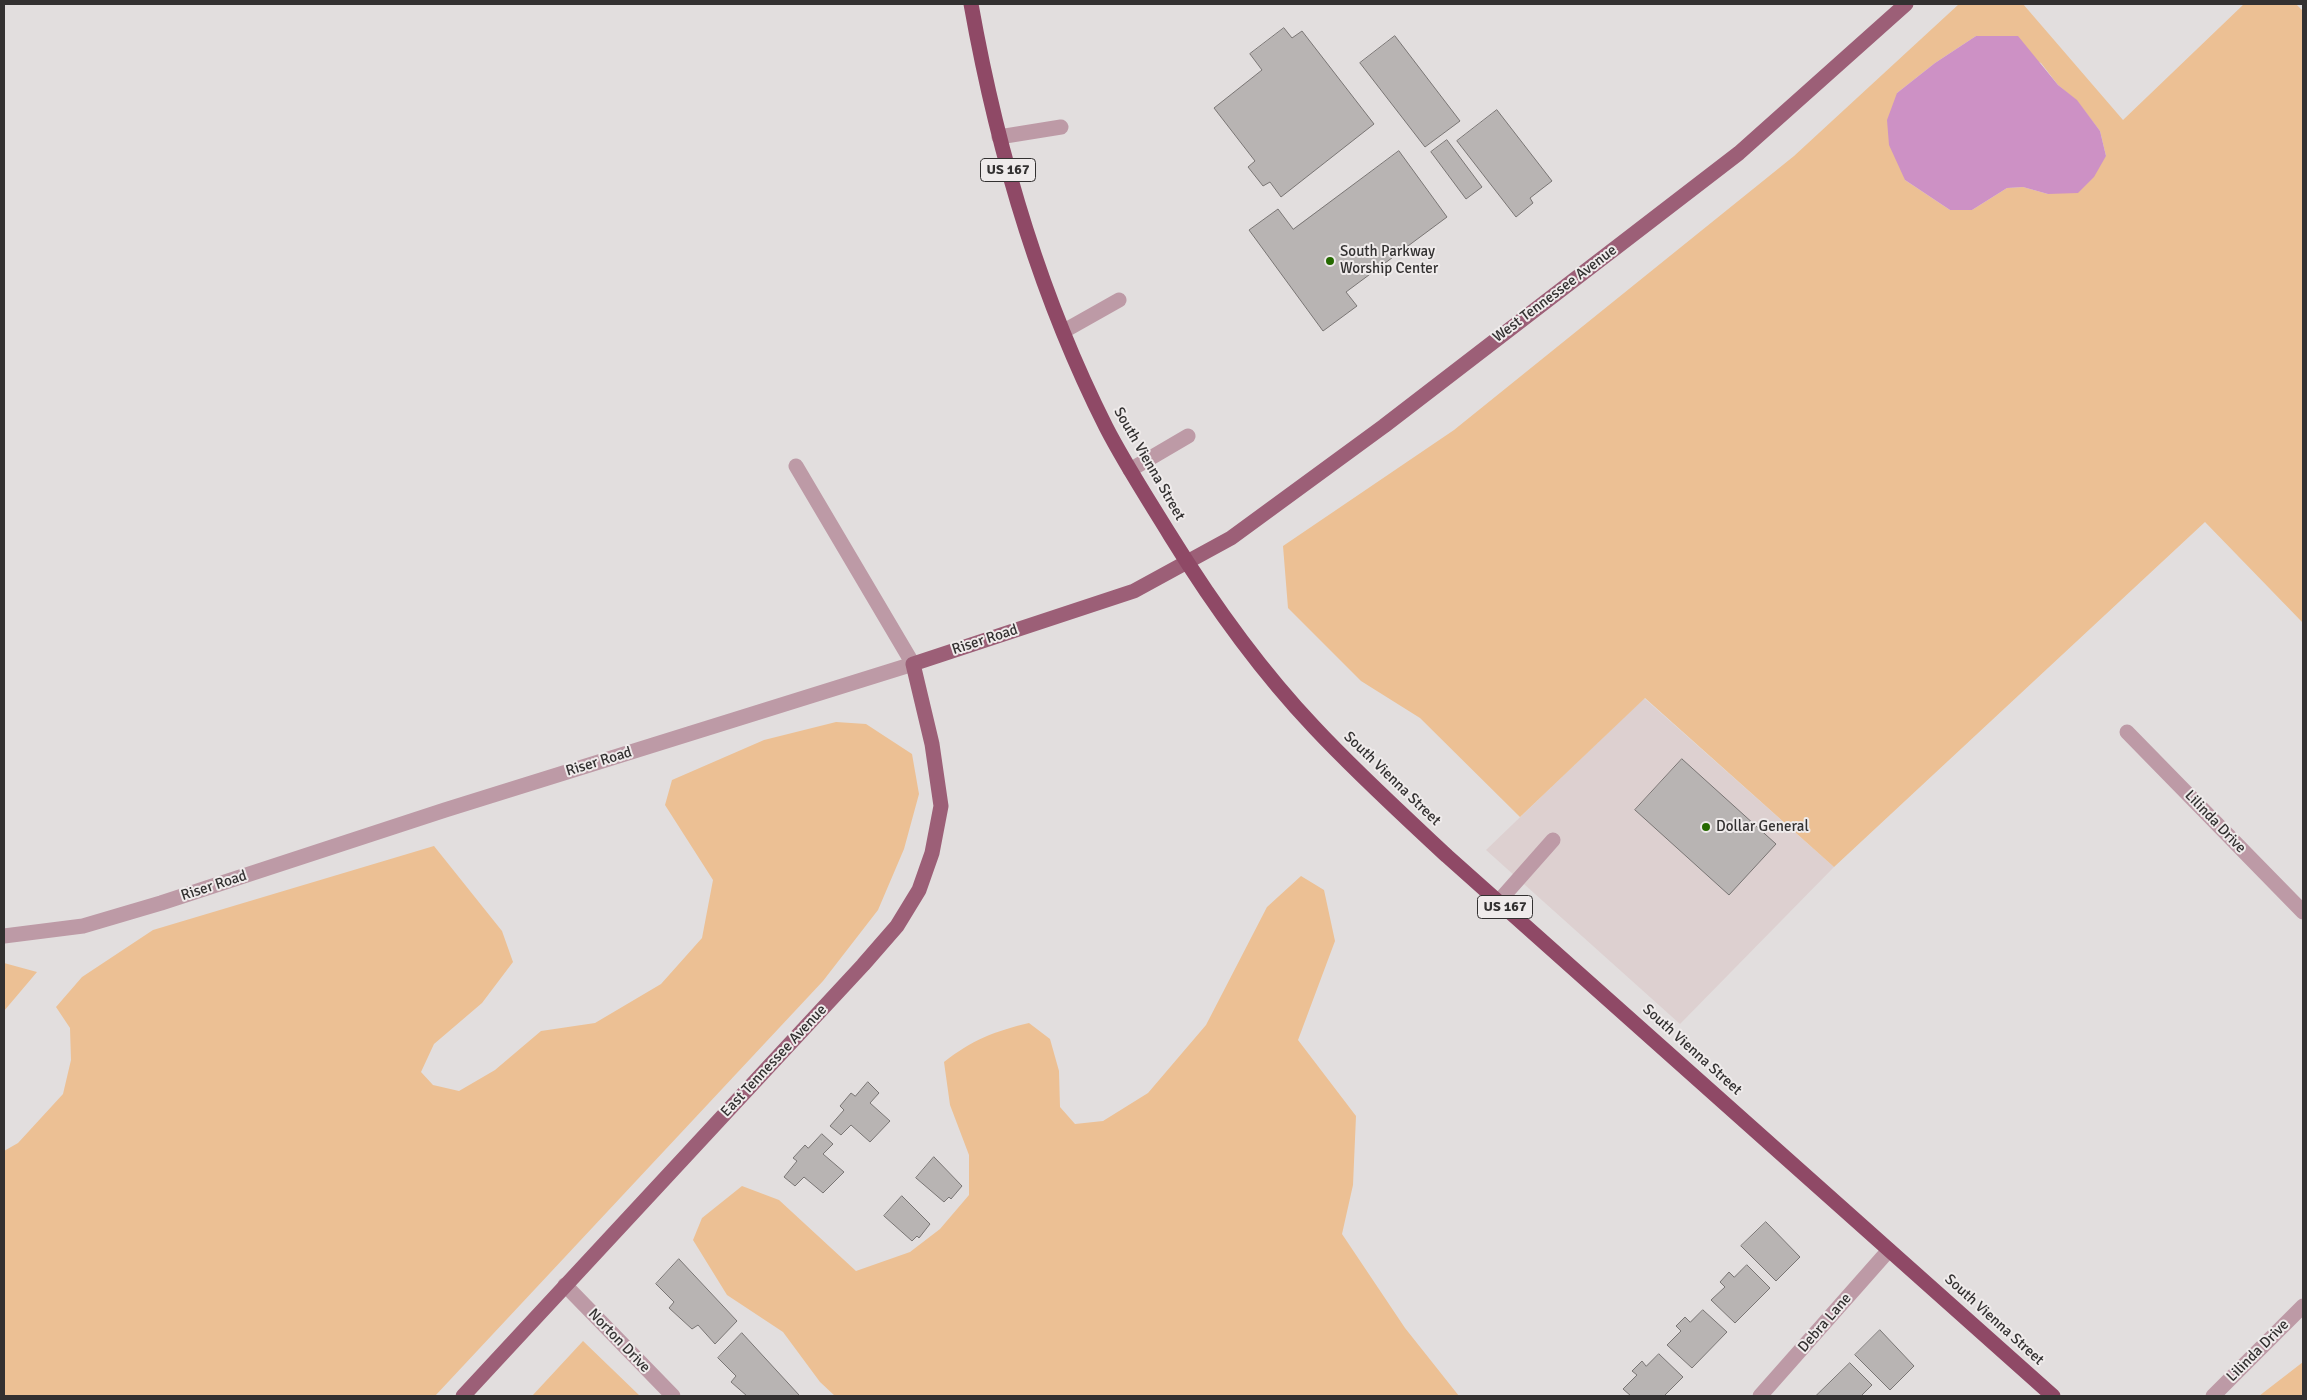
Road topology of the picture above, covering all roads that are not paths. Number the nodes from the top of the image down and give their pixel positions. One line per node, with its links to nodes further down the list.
1 (970, 4): 4 (highway, South Vienna Street / US 167)
2 (1906, 4): 10 (main road, West Tennessee Avenue)
3 (1060, 127): 4 (street)
4 (999, 137): 6 (highway, South Vienna Street / US 167)
5 (1119, 300): 6 (street)
6 (1064, 331): 9 (highway, South Vienna Street / US 167)
7 (1188, 436): 9 (street)
8 (796, 466): 11 (street)
9 (1130, 470): 10 (highway, South Vienna Street / US 167)
10 (1187, 562): 11 (main road, Riser Road); 14 (highway, South Vienna Street / US 167)
11 (913, 664): 16 (street, Riser Road); 18 (main road, East Tennessee Avenue)
12 (2127, 732): 15 (street, Lilinda Drive)
13 (1552, 840): 14 (street)
14 (1498, 901): 17 (highway, South Vienna Street / US 167)
15 (2303, 912)
16 (4, 936)
17 (1889, 1250): 22 (street, Debra Lane); 23 (highway, South Vienna Street / US 167)
18 (565, 1285): 20 (main road, East Tennessee Avenue); 21 (street, Norton Drive)
19 (2303, 1306): 24 (street, Lilinda Drive)
20 (463, 1396)
21 (673, 1396)
22 (1760, 1396)
23 (2053, 1396)
24 (2213, 1396)

